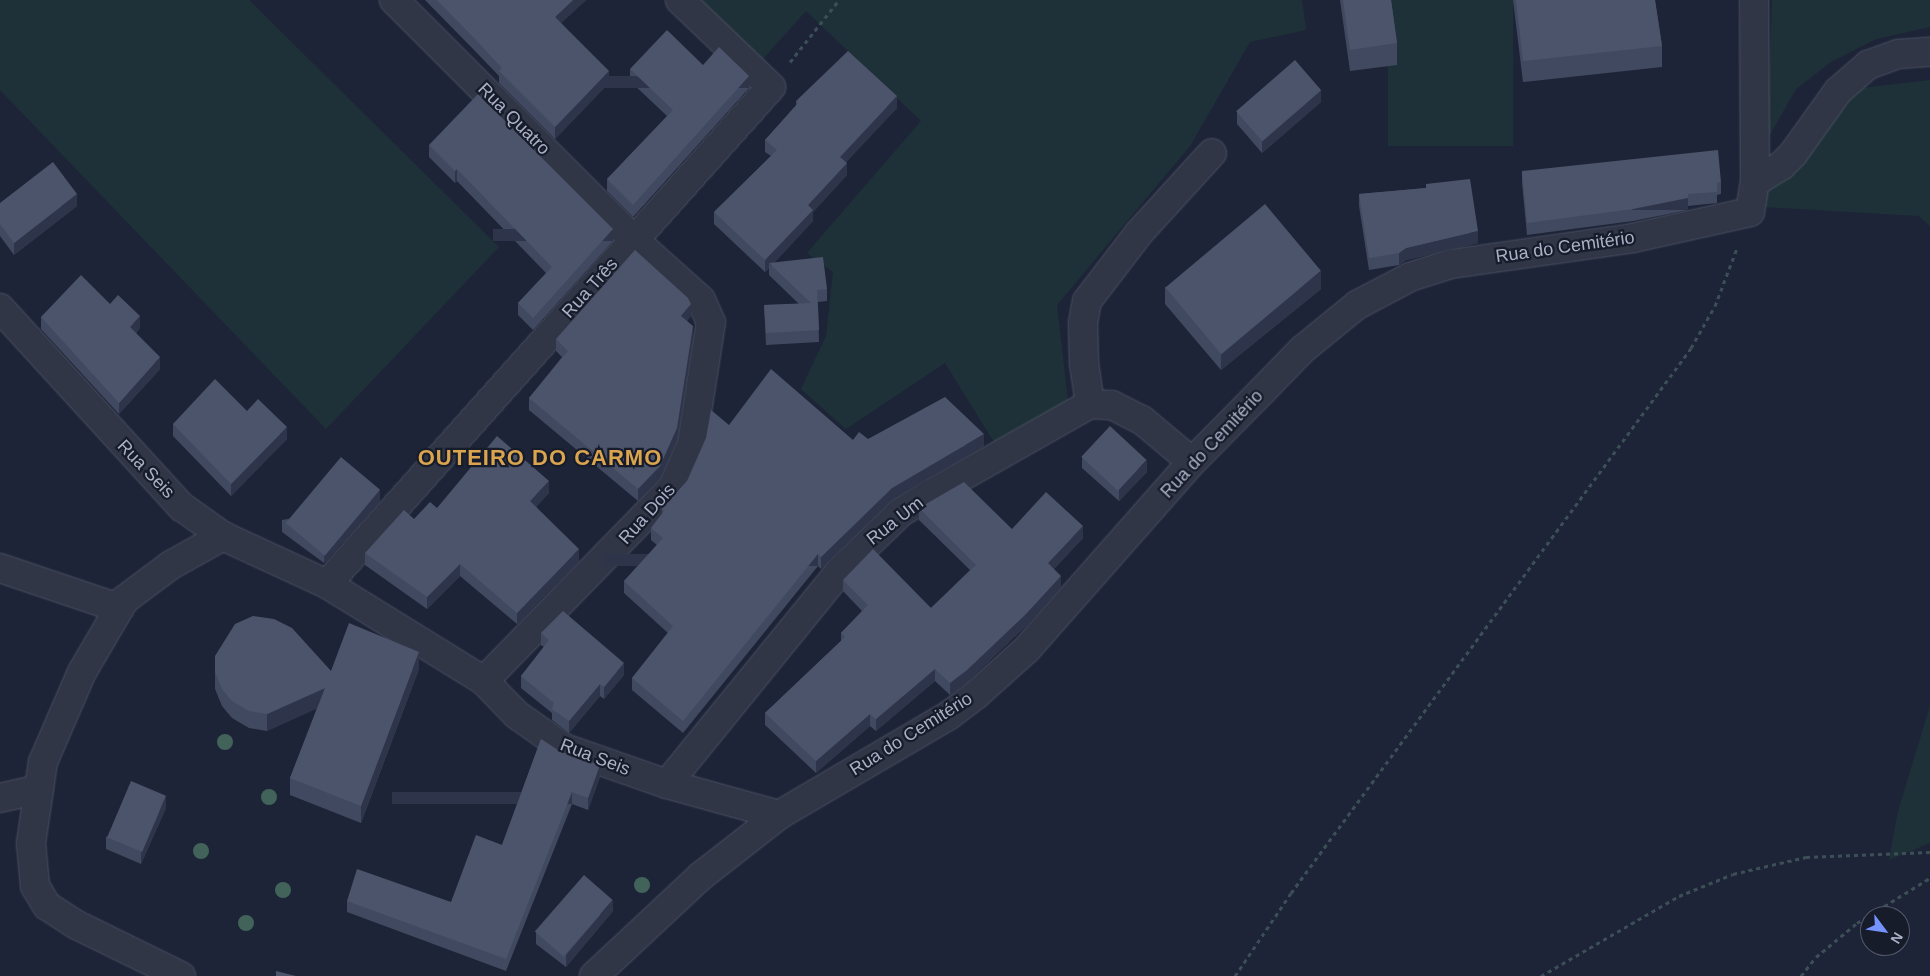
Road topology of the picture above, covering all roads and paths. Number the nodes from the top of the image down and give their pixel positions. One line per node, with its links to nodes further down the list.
1 (394, 0): 10 (street, Rua Quatro)
2 (680, 0): 6 (street)
3 (839, 0): 6 (path)
4 (1754, 0): 8 (street)
5 (1930, 52): 8 (street)
6 (771, 87): 10 (street, Rua Três)
7 (1212, 153): 12 (street)
8 (1755, 182): 9 (street)
9 (1750, 212): 13 (street, Rua do Cemitério); 27 (path)
10 (633, 239): 16 (street, Rua Três); 18 (street, Rua Dois)
11 (0, 308): 14 (street, Rua Seis)
12 (1090, 404): 13 (street); 19 (street, Rua Um)
13 (1192, 462): 22 (street, Rua do Cemitério)
14 (223, 536): 16 (street, Rua Seis); 17 (street)
15 (0, 568): 17 (street)
16 (327, 584): 18 (street, Rua Seis)
17 (119, 608): 20 (street)
18 (484, 681): 19 (street, Rua Seis)
19 (667, 784): 22 (street, Rua Seis)
20 (39, 788): 21 (street); 25 (street)
21 (0, 798)
22 (779, 816): 26 (street, Rua do Cemitério)
23 (1930, 852): 28 (path)
24 (1930, 878): 29 (path)
25 (181, 976)
26 (594, 976)
27 (1235, 976)
28 (1541, 976)
29 (1801, 976)

